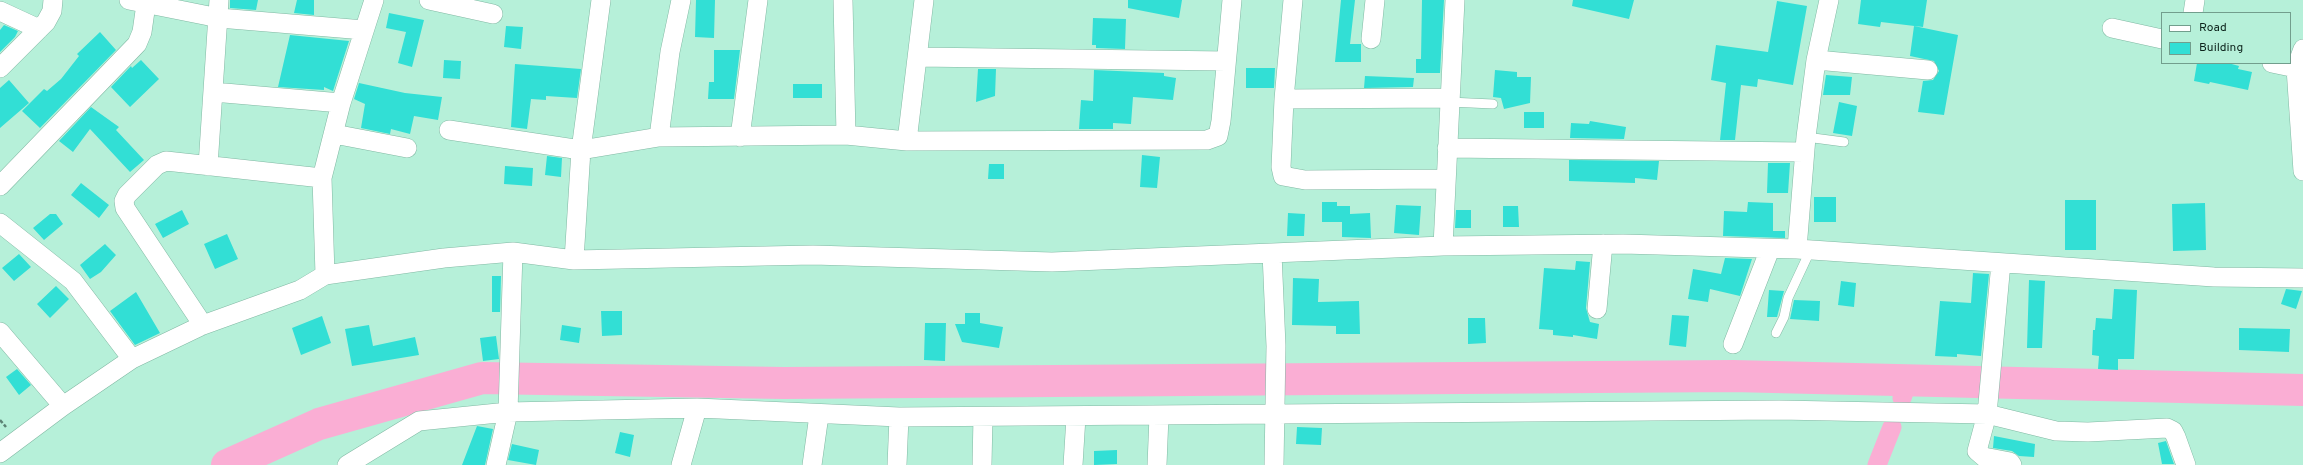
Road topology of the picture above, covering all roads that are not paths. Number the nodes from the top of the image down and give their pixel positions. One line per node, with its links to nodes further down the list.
1 (53, 0): 21 (street)
2 (374, 0): 22 (street)
3 (429, 0): 19 (street)
4 (601, 0): 49 (street)
5 (681, 0): 42 (street)
6 (758, 0): 43 (street)
7 (843, 0): 41 (street)
8 (924, 0): 26 (street)
9 (1232, 0): 27 (street)
10 (1293, 0): 34 (street)
11 (1375, 0): 23 (street)
12 (1456, 0): 35 (street)
13 (1829, 0): 28 (street)
14 (2195, 0): 18 (street)
15 (137, 2): 16 (street); 54 (street)
16 (219, 9): 22 (street); 33 (street)
17 (0, 11): 21 (street)
18 (2193, 12)
19 (493, 14)
20 (2112, 28): 24 (street)
21 (39, 29): 30 (street)
22 (364, 30): 36 (street)
23 (1371, 39)
24 (2161, 39)
25 (2303, 50): 31 (street)
26 (917, 57): 27 (street); 44 (street)
27 (1226, 60): 44 (street)
28 (1816, 60): 32 (street); 46 (street)
29 (2277, 64): 31 (street)
30 (0, 68)
31 (2296, 68): 38 (street)
32 (1928, 70)
33 (213, 92): 36 (street); 50 (street)
34 (1284, 99): 35 (street); 53 (street)
35 (1449, 100): 37 (lane); 48 (street)
36 (341, 102): 40 (street)
37 (1493, 104)
38 (2300, 104): 51 (street)
39 (449, 130): 49 (street)
40 (334, 134): 47 (street); 52 (street)
41 (846, 135): 43 (street); 44 (street)
42 (659, 137): 43 (street); 49 (street)
43 (740, 137)
44 (907, 141)
45 (1844, 142): 46 (lane)
46 (1805, 144): 48 (street); 59 (street)
47 (407, 148)
48 (1447, 148): 53 (street)
49 (581, 150): 62 (street)
50 (208, 166): 52 (street); 67 (street)
51 (2303, 171)
52 (322, 178): 64 (street)
53 (1445, 179): 57 (street)
54 (0, 186)
55 (10, 231): 71 (street)
56 (1603, 244): 57 (street); 58 (street); 66 (street)
57 (1443, 246): 61 (street)
58 (1770, 248): 59 (street); 70 (street)
59 (1803, 250): 63 (street); 69 (lane)
60 (513, 252): 62 (street); 64 (street); 74 (street)
61 (1272, 253): 62 (street); 77 (street)
62 (574, 260)
63 (2001, 263): 65 (street); 75 (street)
64 (325, 275): 67 (street)
65 (2303, 278)
66 (1597, 309)
67 (203, 325): 71 (street)
68 (0, 332): 72 (street)
69 (1776, 333)
70 (1733, 344)
71 (132, 359): 72 (street)
72 (63, 406): 82 (street)
73 (697, 408): 74 (street); 76 (street); 85 (street)
74 (508, 412): 83 (street); 84 (street)
75 (1987, 414): 77 (street); 92 (street); 93 (street)
76 (819, 415): 79 (street); 86 (street)
77 (1275, 415): 78 (street); 91 (street)
78 (1159, 416): 81 (street); 90 (street)
79 (899, 417): 80 (street); 87 (street)
80 (983, 417): 81 (street); 88 (street)
81 (1076, 417): 89 (street)
82 (0, 453)
83 (346, 465)
84 (496, 465)
85 (681, 465)
86 (812, 465)
87 (897, 465)
88 (982, 465)
89 (1073, 465)
90 (1157, 465)
91 (1274, 465)
92 (2012, 465)
93 (2186, 465)

